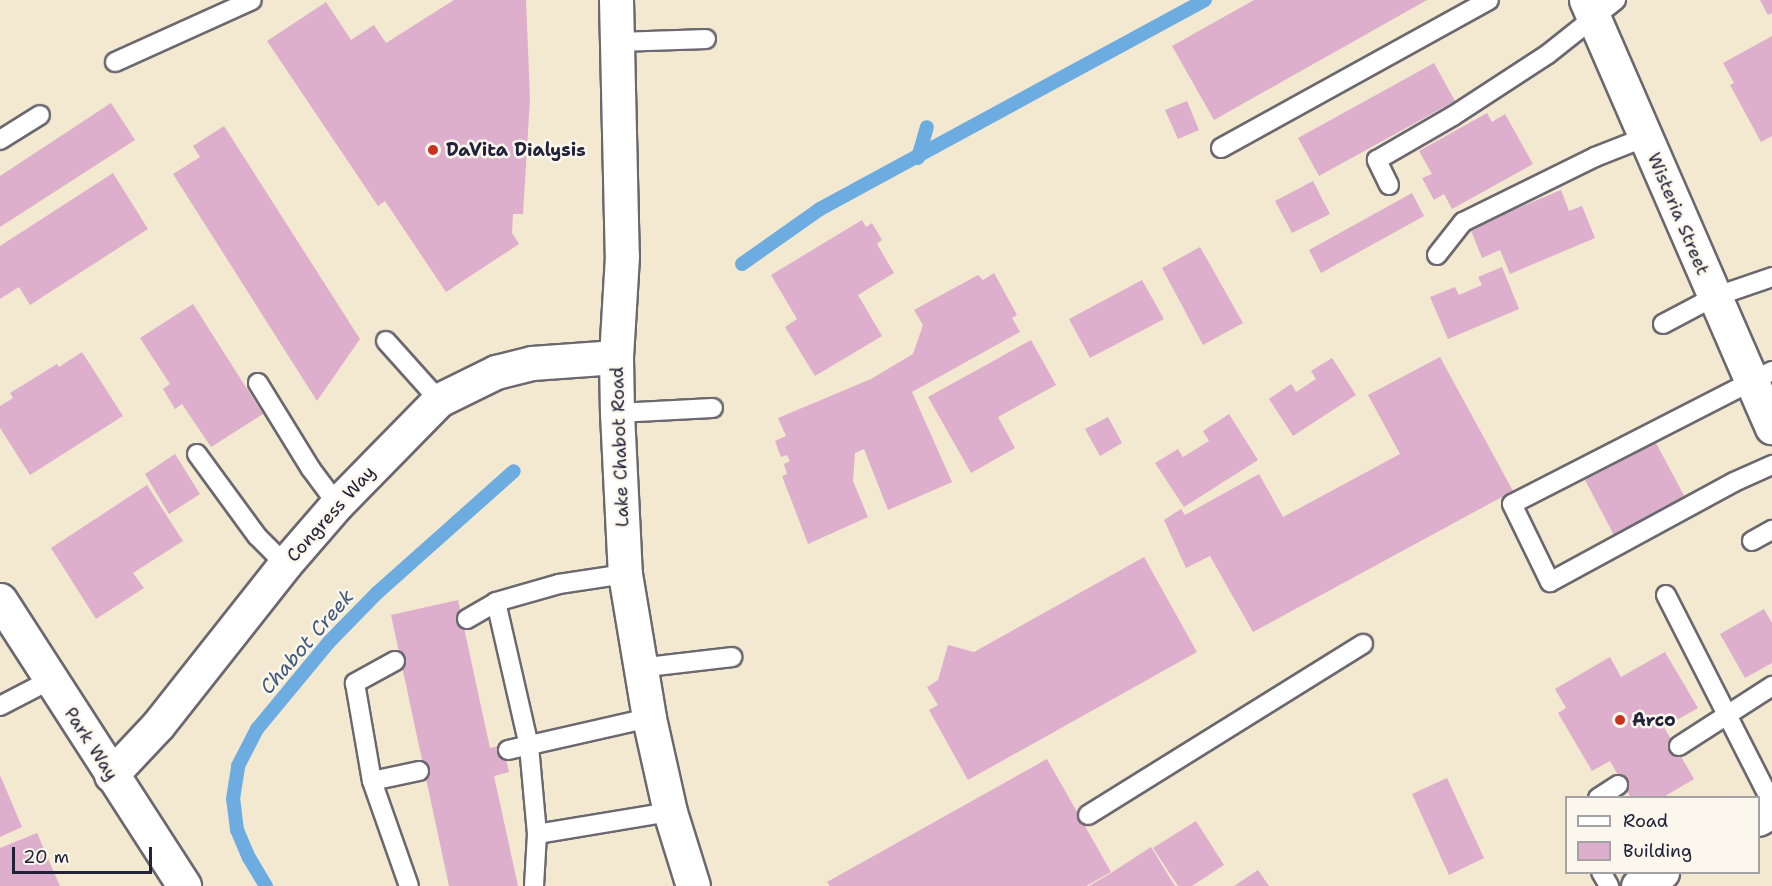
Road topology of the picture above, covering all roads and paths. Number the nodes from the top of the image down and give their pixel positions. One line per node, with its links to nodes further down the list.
1 (252, 0): 7 (lane)
2 (616, 0): 6 (street, Lake Chabot Road)
3 (1489, 0): 11 (lane)
4 (1599, 6): 9 (street, Wisteria Street); 12 (lane)
5 (706, 39): 6 (lane)
6 (619, 42): 18 (street, Lake Chabot Road)
7 (115, 62)
8 (40, 115): 10 (lane)
9 (1646, 137): 13 (lane); 15 (street, Wisteria Street)
10 (0, 140)
11 (1221, 148)
12 (1389, 185)
13 (1437, 255)
14 (1772, 277): 15 (lane)
15 (1714, 297): 16 (lane); 19 (street, Wisteria Street)
16 (1663, 324)
17 (386, 341): 21 (lane)
18 (616, 357): 21 (street, Congress Way); 23 (street, Lake Chabot Road)
19 (1762, 377): 24 (street, Wisteria Street); 26 (lane)
20 (258, 383): 27 (lane)
21 (439, 400): 27 (street, Congress Way)
22 (713, 408): 23 (lane)
23 (617, 413): 31 (street, Lake Chabot Road)
24 (1772, 427)
25 (197, 454): 30 (lane)
26 (1772, 465)
27 (337, 504): 30 (street, Congress Way)
28 (1772, 530): 29 (lane)
29 (1752, 541)
30 (285, 564): 49 (street, Congress Way)
31 (625, 574): 34 (lane); 39 (street, Lake Chabot Road)
32 (1666, 595): 43 (lane)
33 (0, 600): 40 (street, Park Way)
34 (496, 602): 35 (lane); 45 (lane)
35 (467, 619)
36 (1363, 644): 55 (lane)
37 (732, 657): 39 (lane)
38 (395, 661): 50 (lane)
39 (639, 668): 44 (street, Lake Chabot Road)
40 (50, 680): 42 (lane); 49 (street, Park Way)
41 (1772, 686): 43 (lane)
42 (0, 706)
43 (1729, 715): 46 (lane); 53 (lane)
44 (649, 718): 45 (lane); 54 (street, Lake Chabot Road)
45 (529, 746): 47 (lane); 56 (lane)
46 (1679, 746)
47 (508, 750)
48 (419, 771): 50 (lane)
49 (111, 776): 58 (street, Park Way)
50 (372, 781): 59 (lane)
51 (1618, 785): 52 (lane)
52 (1601, 796)
53 (1772, 803)
54 (670, 812): 56 (lane); 61 (street, Lake Chabot Road)
55 (1088, 815)
56 (537, 834): 60 (lane)
57 (1660, 874): 62 (street)
58 (184, 886)
59 (409, 886)
60 (534, 886)
61 (693, 886)
62 (1638, 886)

